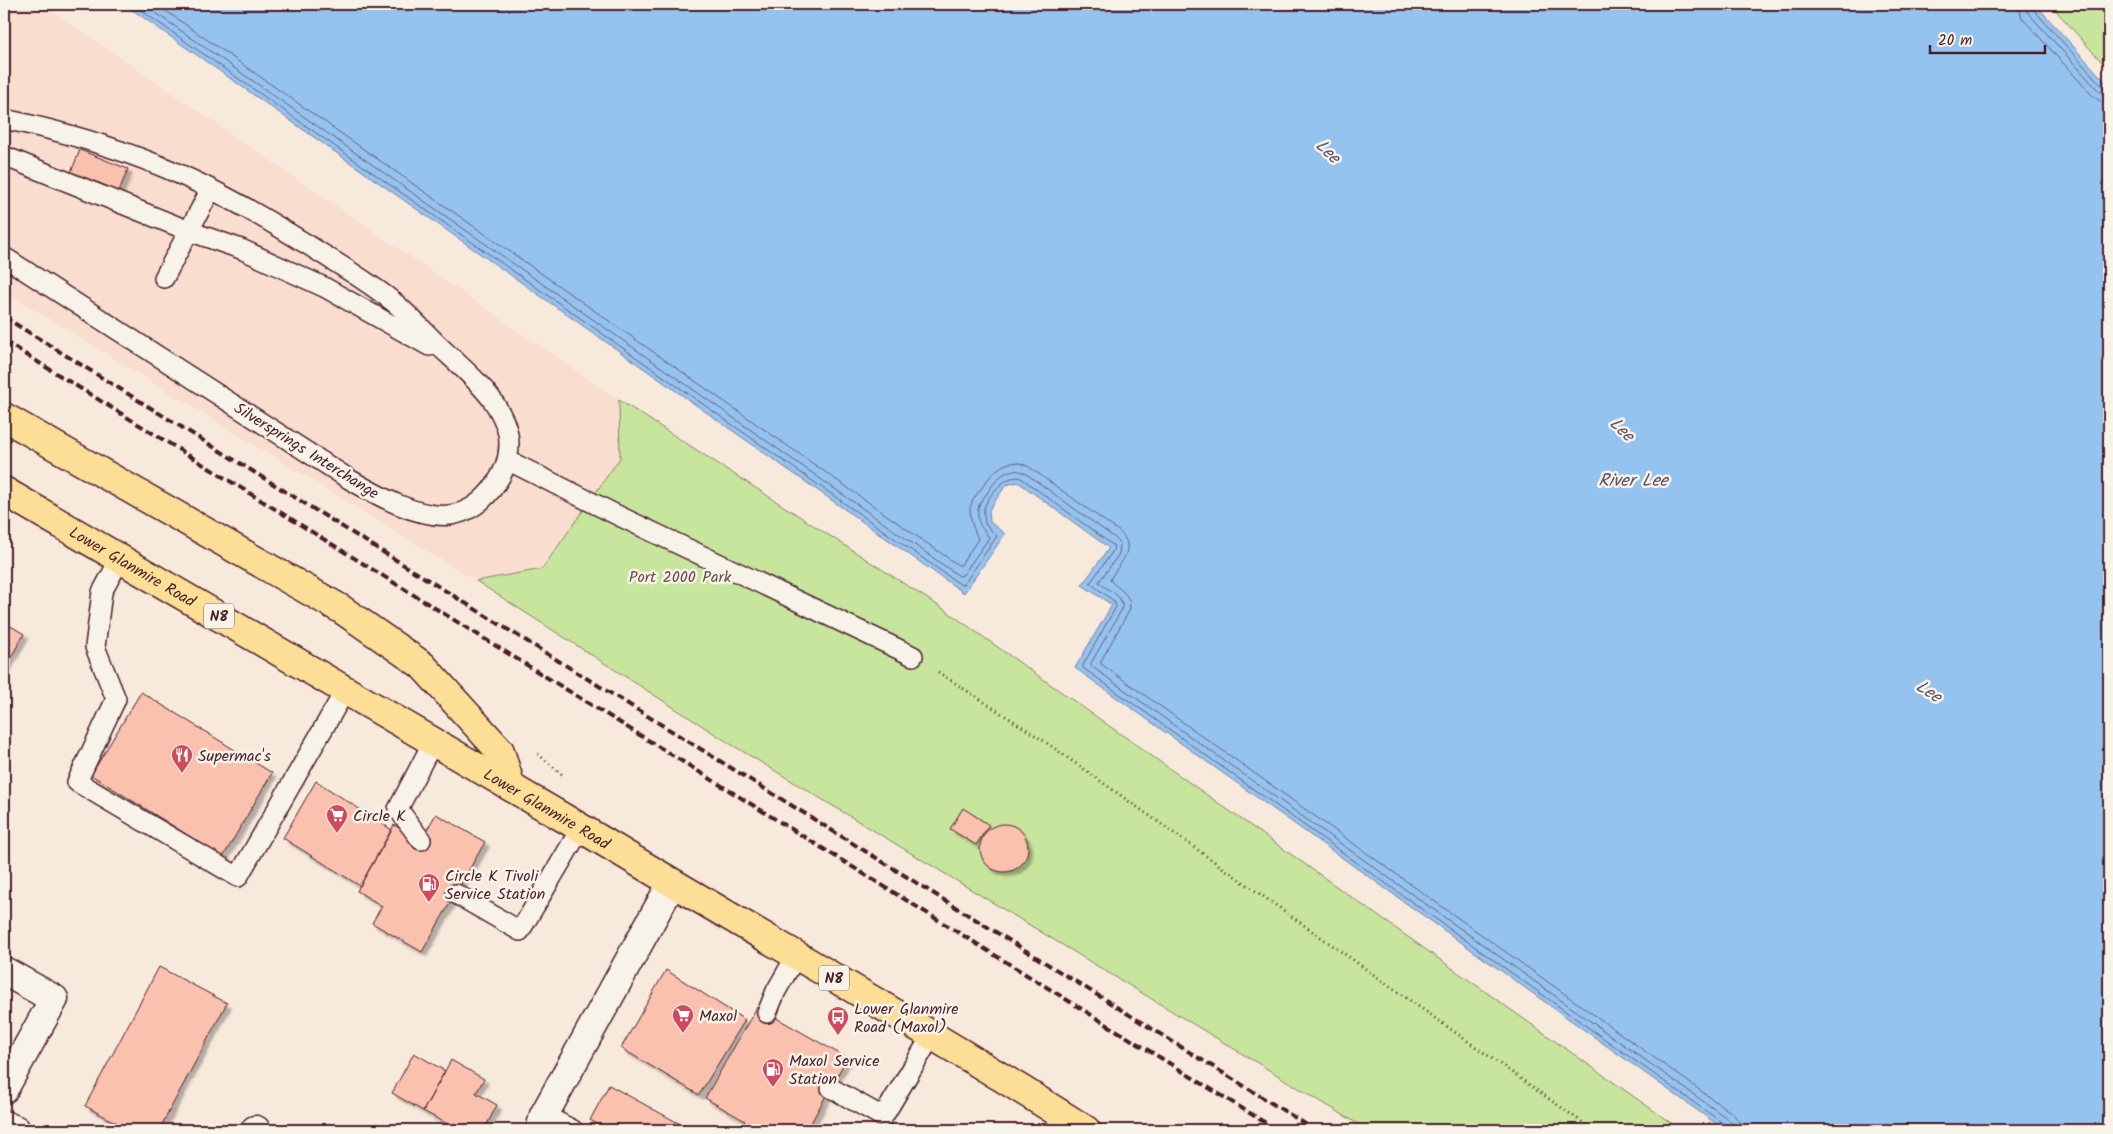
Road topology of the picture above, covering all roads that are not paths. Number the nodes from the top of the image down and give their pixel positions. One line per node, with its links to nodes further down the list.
1 (4, 118): 3 (lane)
2 (4, 156): 4 (lane)
3 (210, 189): 4 (lane); 7 (lane)
4 (189, 230): 6 (lane); 7 (lane)
5 (4, 257): 9 (lane, Silversprings Interchange)
6 (164, 278)
7 (456, 362): 9 (lane, Silversprings Interchange)
8 (4, 417): 15 (highway)
9 (507, 460): 12 (lane)
10 (4, 491): 11 (highway, Lower Glanmire Road / N8)
11 (120, 559): 13 (highway, Lower Glanmire Road / N8); 13 (lane)
12 (913, 656)
13 (346, 689): 14 (highway, Lower Glanmire Road / N8)
14 (433, 742): 15 (highway, Lower Glanmire Road / N8); 17 (lane)
15 (511, 787): 16 (highway, Lower Glanmire Road / N8)
16 (582, 828): 18 (highway, Lower Glanmire Road / N8); 19 (lane)
17 (421, 840)
18 (672, 883): 20 (highway, Lower Glanmire Road / N8); 26 (street)
19 (456, 894)
20 (796, 956): 22 (lane); 23 (highway, Lower Glanmire Road / N8)
21 (4, 971): 25 (street)
22 (767, 1013)
23 (932, 1035): 24 (lane); 30 (highway, Lower Glanmire Road / N8)
24 (831, 1088)
25 (4, 1089)
26 (542, 1122): 29 (lane)
27 (4, 1125): 28 (street)
28 (16, 1130)
29 (573, 1130)
30 (1086, 1130)

